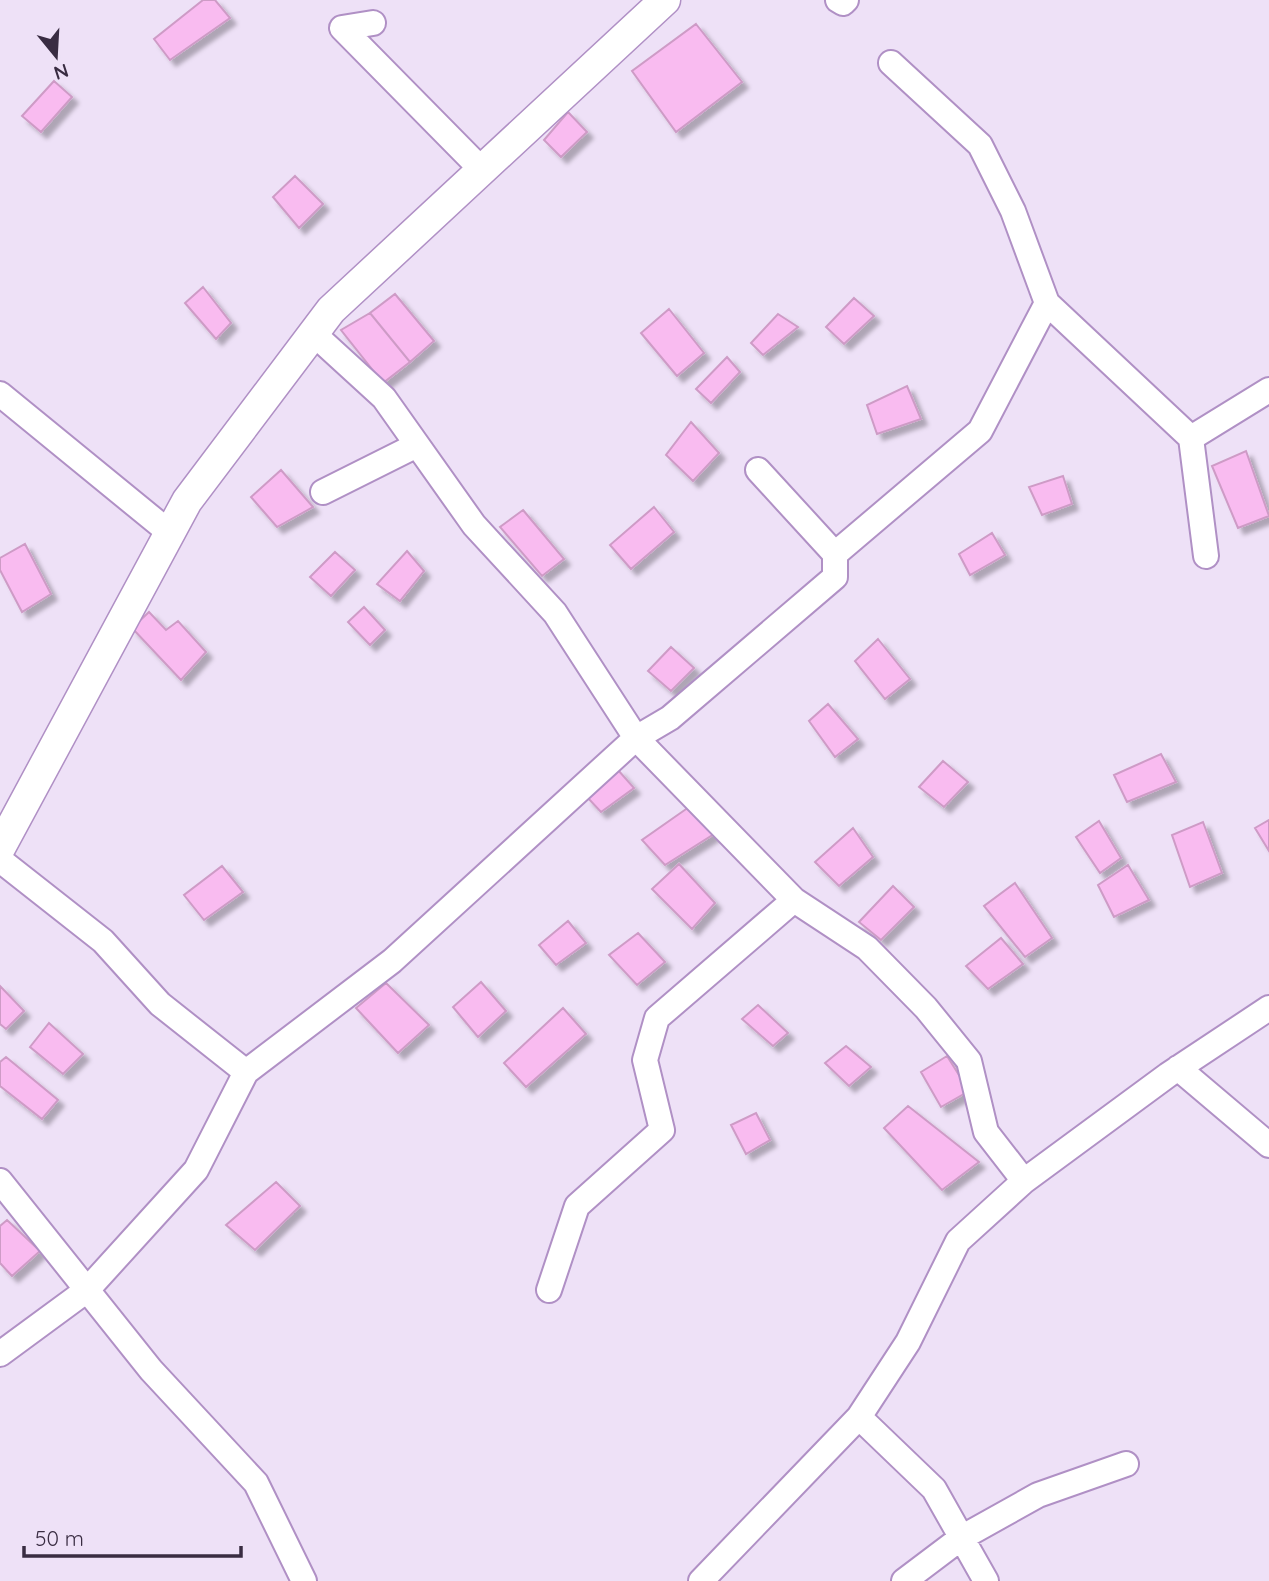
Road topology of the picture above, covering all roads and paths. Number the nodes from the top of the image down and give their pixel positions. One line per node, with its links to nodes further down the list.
1 (664, 0): 6 (street)
2 (838, 0): 3 (street)
3 (846, 0)
4 (373, 23): 6 (street)
5 (891, 64): 7 (street)
6 (482, 170): 8 (street)
7 (1047, 303): 11 (street); 16 (street)
8 (314, 334): 12 (street); 15 (street)
9 (1269, 390): 11 (street)
10 (0, 394): 15 (street)
11 (1191, 438): 17 (street)
12 (417, 445): 14 (street); 18 (street)
13 (758, 470): 16 (street)
14 (323, 492)
15 (170, 533): 19 (street)
16 (835, 554): 18 (street)
17 (1206, 556)
18 (636, 738): 21 (street); 24 (street)
19 (0, 848)
20 (0, 860): 24 (street)
21 (794, 900): 27 (street); 29 (street)
22 (1269, 1008): 23 (street)
23 (1178, 1069): 25 (street); 27 (street)
24 (246, 1072): 28 (street)
25 (1269, 1145)
26 (0, 1181): 28 (street)
27 (1024, 1181): 31 (street)
28 (87, 1290): 30 (street); 34 (street)
29 (548, 1290)
30 (0, 1354)
31 (859, 1417): 33 (street); 35 (street)
32 (1126, 1464): 33 (street)
33 (961, 1538): 36 (street); 37 (street)
34 (304, 1581)
35 (701, 1581)
36 (904, 1581)
37 (986, 1581)

